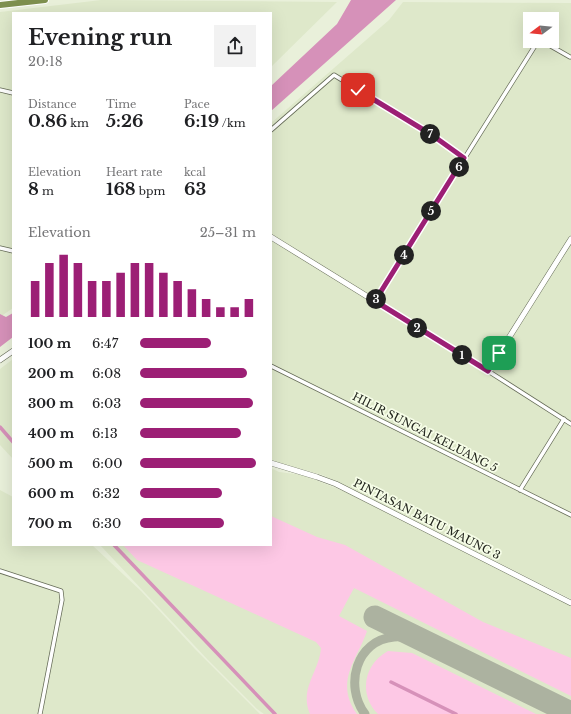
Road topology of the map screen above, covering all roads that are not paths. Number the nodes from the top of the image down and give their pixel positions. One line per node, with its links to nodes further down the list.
1 (22, 0): 3 (highway)
2 (45, 0): 3 (highway)
3 (0, 4)
4 (533, 48): 10 (street)
5 (554, 48): 6 (street)
6 (570, 57)
7 (0, 90): 8 (street)
8 (12, 93)
9 (272, 129): 10 (street)
10 (464, 158): 17 (street)
11 (272, 238): 17 (street)
12 (571, 241): 16 (street)
13 (0, 248): 15 (street)
14 (571, 250): 16 (street)
15 (12, 251)
16 (563, 252): 21 (street)
17 (375, 301): 21 (street)
18 (12, 352): 19 (street)
19 (0, 360)
20 (272, 366): 25 (street, HILIR SUNGAI KELUANG 5)
21 (488, 371): 22 (street)
22 (564, 419): 23 (street); 25 (street)
23 (571, 424)
24 (272, 463): 28 (street, PINTASAN BATU MAUNG 3)
25 (520, 490): 26 (street, HILIR SUNGAI KELUANG 5)
26 (571, 515)
27 (0, 571): 29 (street)
28 (571, 603)
29 (40, 714)

